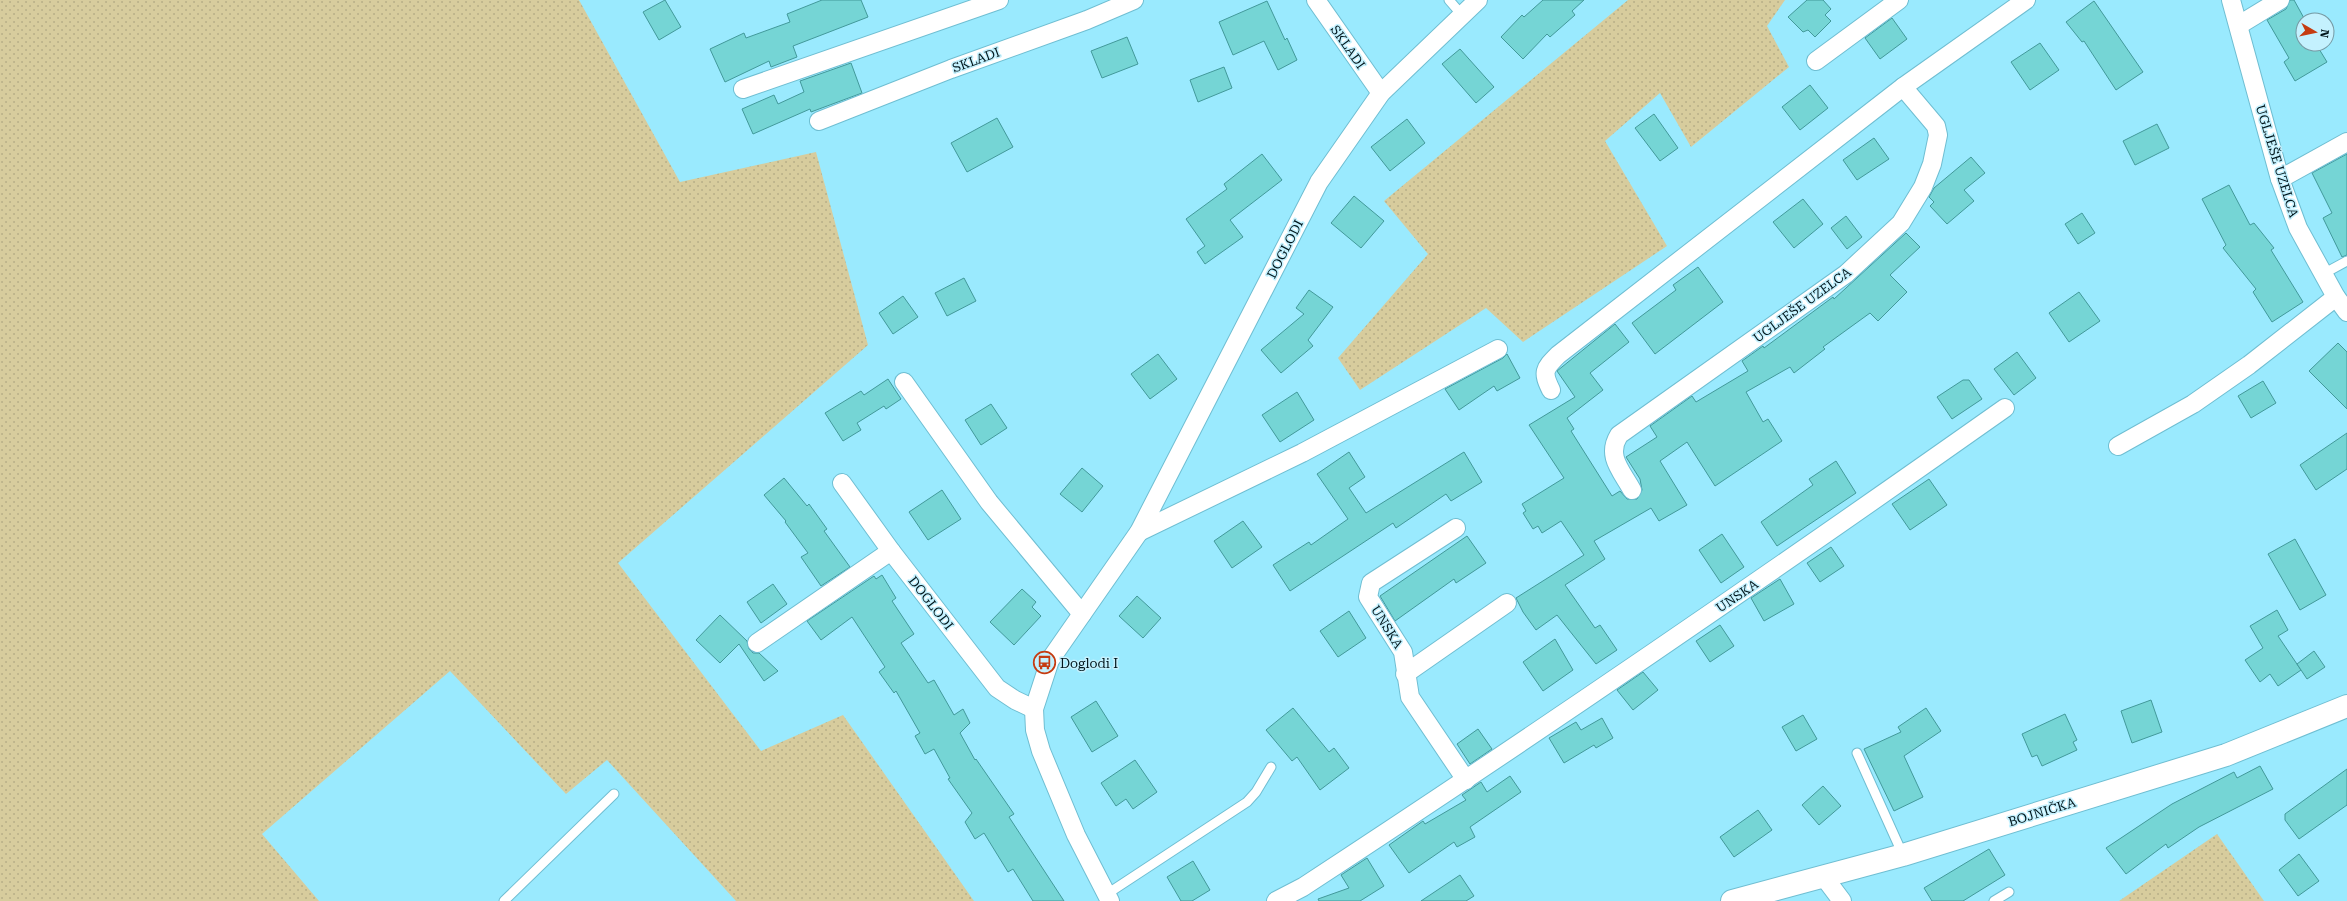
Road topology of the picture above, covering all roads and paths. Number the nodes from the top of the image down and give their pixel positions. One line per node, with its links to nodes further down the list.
1 (999, 0): 14 (street)
2 (1134, 0): 16 (street, SKLADI)
3 (1316, 0): 15 (street, SKLADI)
4 (1449, 0): 10 (lane)
5 (1478, 0): 10 (street, DOGLODI)
6 (1899, 0): 12 (street)
7 (2026, 0): 13 (street)
8 (2231, 0): 11 (street, UGLJEŠE UZELCA)
9 (2280, 0): 11 (street)
10 (1462, 15): 15 (street, DOGLODI)
11 (2239, 25): 18 (street, UGLJEŠE UZELCA)
12 (1816, 61)
13 (1903, 87): 24 (street); 28 (street, UGLJEŠE UZELCA)
14 (743, 89)
15 (1381, 93): 30 (street, DOGLODI)
16 (819, 121)
17 (2347, 142): 18 (street)
18 (2280, 179): 20 (street, UGLJEŠE UZELCA)
19 (2347, 261): 20 (lane)
20 (2323, 274): 21 (street, UGLJEŠE UZELCA)
21 (2342, 305): 26 (street)
22 (1498, 349): 30 (street, DOGLODI)
23 (904, 382): 33 (street)
24 (1551, 390)
25 (2005, 408): 40 (street, UNSKA)
26 (2118, 446)
27 (842, 483): 31 (street, DOGLODI)
28 (1632, 490)
29 (1456, 528): 35 (street, UNSKA)
30 (1139, 532): 33 (street, DOGLODI)
31 (891, 551): 34 (street); 37 (street, DOGLODI)
32 (1507, 603): 35 (street)
33 (1082, 614): 37 (street, DOGLODI)
34 (757, 644)
35 (1405, 674): 40 (street, UNSKA)
36 (2347, 706): 42 (main road, BOJNIČKA)
37 (1034, 709): 45 (street, DOGLODI)
38 (1857, 753): 42 (lane)
39 (1271, 767): 45 (lane)
40 (1466, 780): 47 (street, UNSKA)
41 (614, 794): 46 (lane)
42 (1903, 855): 43 (main road, BOJNIČKA)
43 (1824, 877): 48 (main road, BOJNIČKA); 49 (street)
44 (2009, 892): 50 (lane)
45 (1108, 897)
46 (504, 901)
47 (1276, 901)
48 (1732, 901)
49 (1842, 901)
50 (1994, 901)

